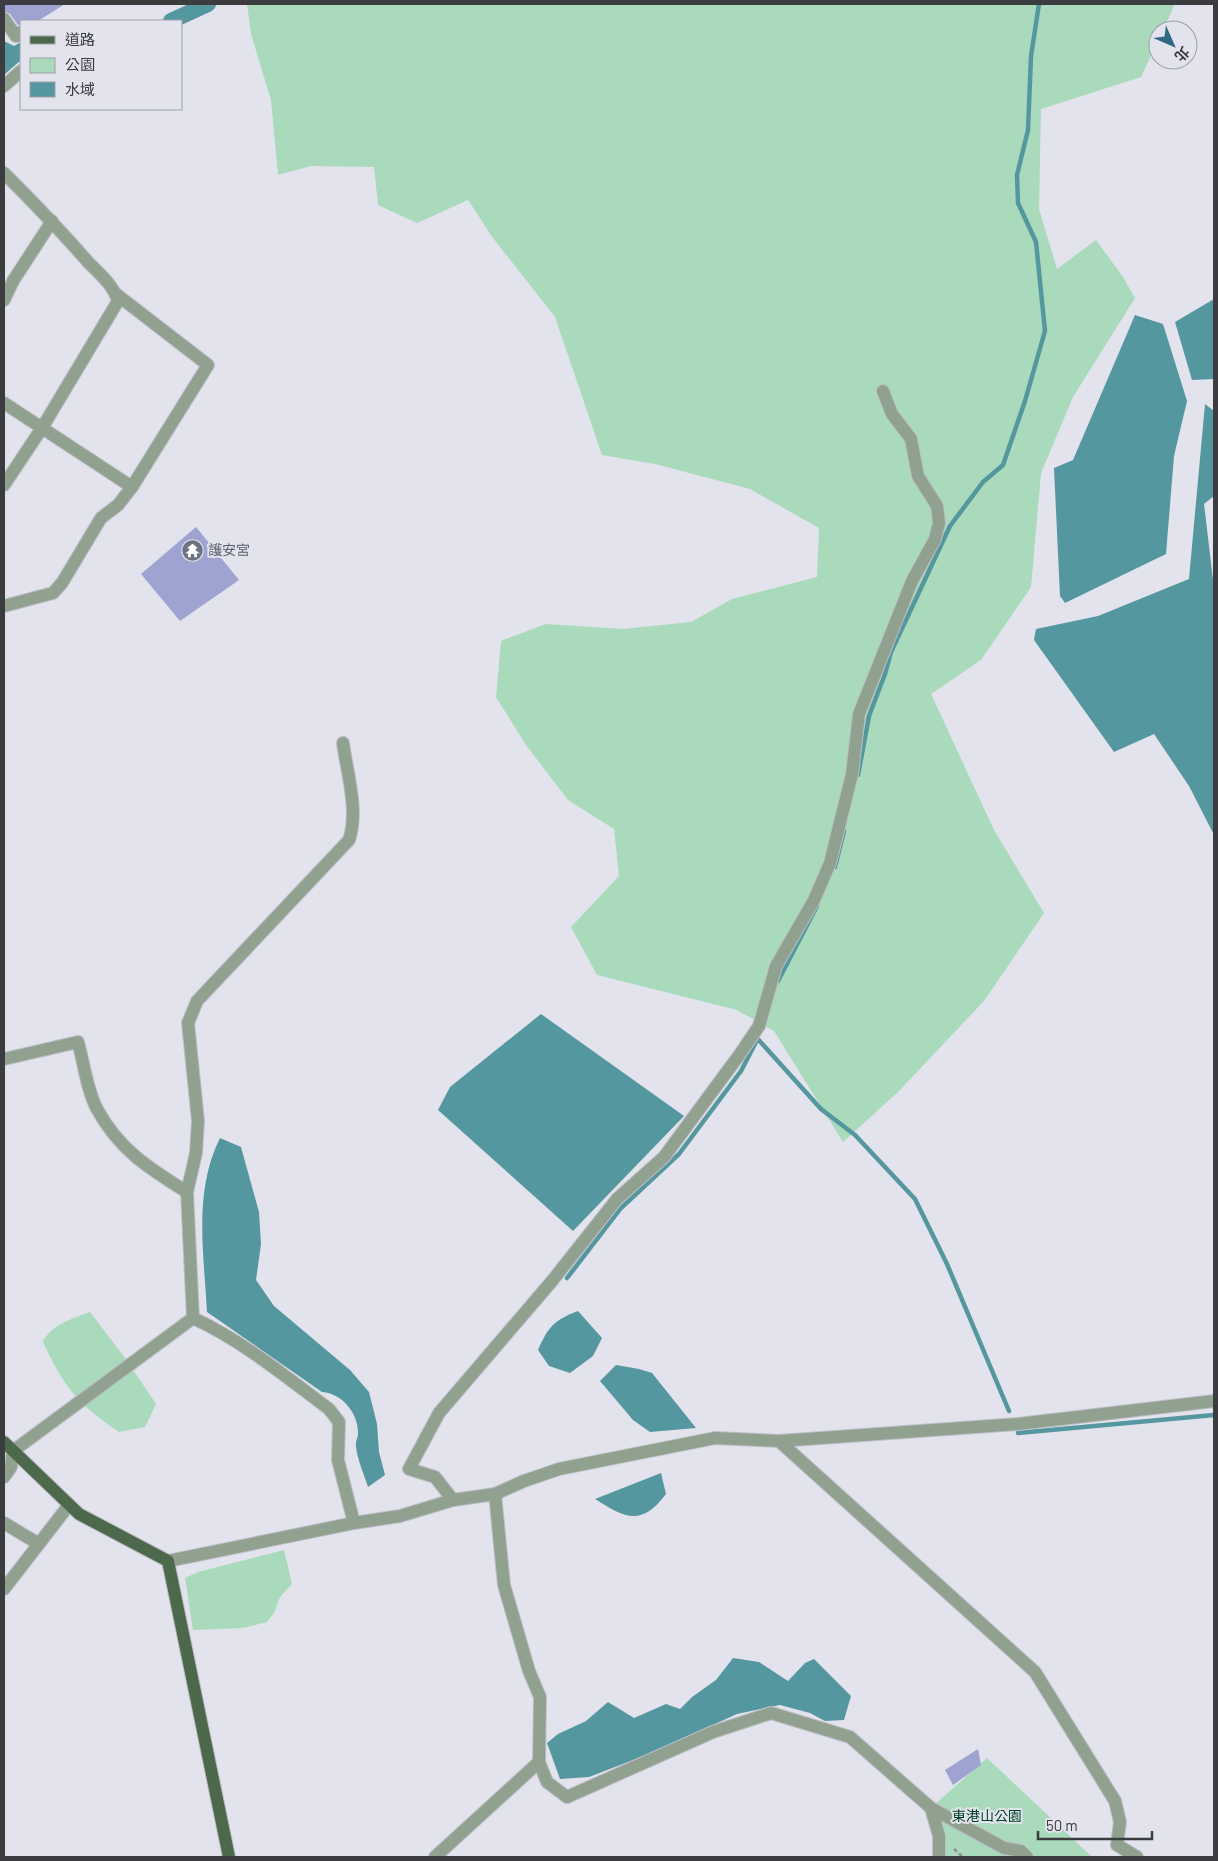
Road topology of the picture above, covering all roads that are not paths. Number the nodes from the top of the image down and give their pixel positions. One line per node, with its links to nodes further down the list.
1 (4, 19): 2 (street)
2 (20, 33)
3 (20, 71): 4 (street)
4 (4, 86)
5 (4, 173): 6 (street)
6 (52, 221): 7 (street); 8 (street)
7 (116, 294): 11 (street); 13 (street)
8 (4, 300)
9 (883, 391): 24 (street)
10 (4, 403): 11 (street)
11 (42, 428): 12 (street); 13 (street)
12 (4, 485)
13 (132, 487): 14 (street)
14 (4, 606)
15 (343, 743): 17 (street)
16 (4, 1058): 17 (street)
17 (187, 1192): 18 (street)
18 (193, 1318): 21 (street); 27 (street)
19 (1214, 1401): 20 (street)
20 (779, 1441): 23 (street); 37 (street)
21 (8, 1446): 22 (street); 25 (main road)
22 (4, 1477)
23 (494, 1494): 24 (street); 31 (street)
24 (453, 1500): 27 (street)
25 (70, 1505): 28 (street); 29 (main road)
26 (4, 1523): 28 (street)
27 (354, 1523): 29 (street)
28 (39, 1544): 30 (street)
29 (168, 1561): 33 (main road)
30 (4, 1590)
31 (539, 1762): 32 (street); 34 (street)
32 (931, 1808): 35 (street); 36 (street)
33 (229, 1857)
34 (435, 1857)
35 (939, 1857)
36 (1027, 1857)
37 (1136, 1857)

